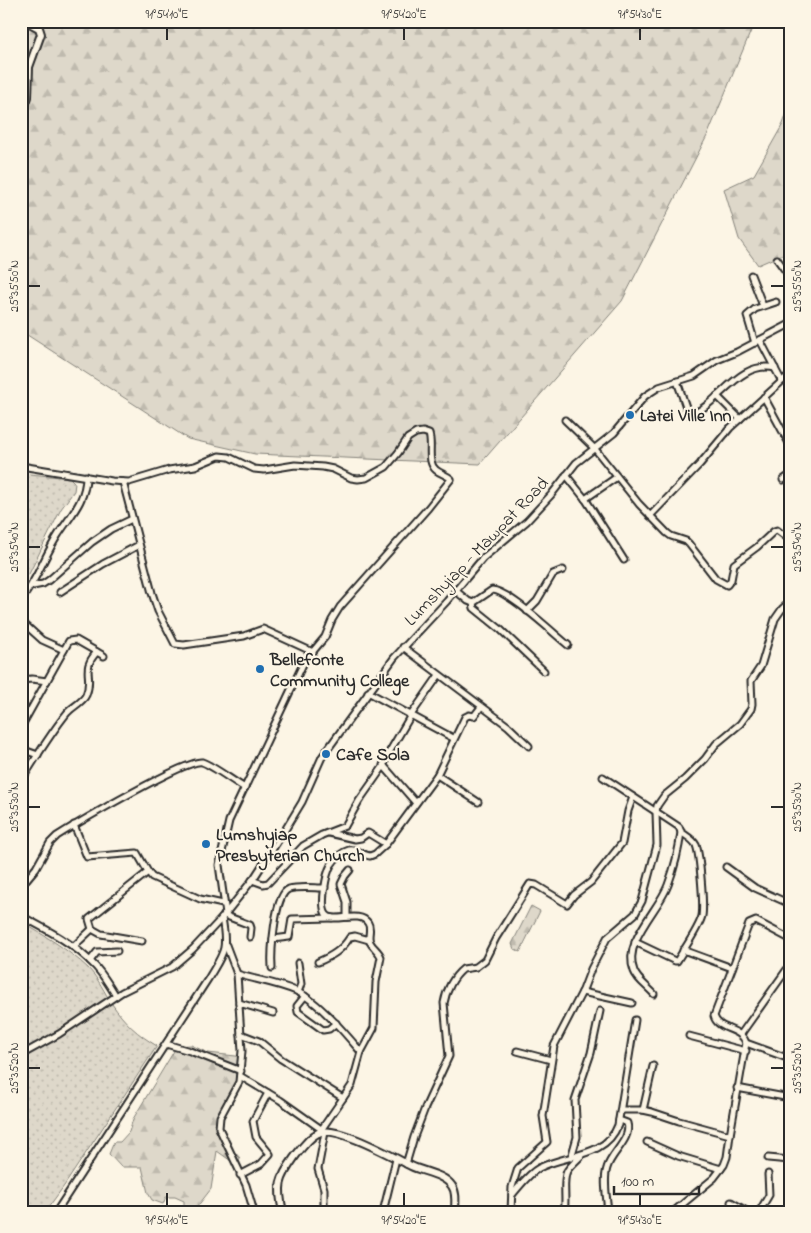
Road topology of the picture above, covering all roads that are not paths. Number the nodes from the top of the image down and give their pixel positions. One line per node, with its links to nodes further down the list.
1 (26, 21): 2 (street)
2 (21, 117)
3 (776, 259): 5 (street)
4 (750, 275): 7 (street)
5 (790, 277)
6 (776, 302): 7 (street)
7 (763, 306): 9 (street)
8 (790, 324): 9 (street, Lumshyiap - Mawpat Road)
9 (757, 341): 10 (street); 13 (street, Lumshyiap - Mawpat Road)
10 (775, 368): 12 (street); 14 (street)
11 (790, 374): 12 (street)
12 (781, 380): 15 (street)
13 (677, 382): 14 (street); 19 (street, Lumshyiap - Mawpat Road)
14 (717, 396): 16 (street)
15 (764, 397): 16 (street); 18 (street)
16 (740, 419): 28 (street)
17 (565, 420): 19 (street)
18 (790, 445)
19 (594, 449): 21 (street, Lumshyiap - Mawpat Road); 24 (street)
20 (21, 466): 23 (street)
21 (566, 475): 27 (street); 35 (street, Lumshyiap - Mawpat Road)
22 (790, 475): 25 (street)
23 (86, 476): 26 (street); 34 (street)
24 (617, 477): 27 (street); 28 (street)
25 (783, 480)
26 (123, 482): 29 (street); 46 (street)
27 (585, 499): 32 (street)
28 (650, 516): 30 (street)
29 (132, 520): 31 (street); 34 (street)
30 (790, 540)
31 (139, 546): 36 (street); 46 (street)
32 (624, 560)
33 (563, 570): 40 (street)
34 (32, 586): 37 (street)
35 (456, 591): 39 (street); 43 (street, Lumshyiap - Mawpat Road)
36 (60, 592)
37 (21, 600)
38 (790, 602): 68 (street)
39 (472, 603): 40 (street); 48 (street)
40 (527, 611): 42 (street)
41 (21, 621): 44 (street)
42 (568, 645)
43 (403, 647): 49 (street); 52 (street, Lumshyiap - Mawpat Road)
44 (64, 650): 45 (street); 51 (street)
45 (97, 652): 47 (street); 59 (street)
46 (313, 652): 64 (street)
47 (104, 656)
48 (544, 671)
49 (439, 675): 53 (street); 54 (street)
50 (21, 680): 51 (street)
51 (47, 681): 55 (street)
52 (368, 692): 54 (street); 76 (street, Lumshyiap - Mawpat Road)
53 (481, 707): 56 (street); 57 (street)
54 (411, 715): 56 (street); 60 (street)
55 (21, 727)
56 (453, 738): 61 (street)
57 (529, 746)
58 (21, 748): 59 (street)
59 (38, 755): 63 (street)
60 (384, 765): 67 (street); 71 (street)
61 (437, 775): 66 (street); 67 (street)
62 (603, 777): 65 (street)
63 (21, 781)
64 (245, 788): 69 (street); 79 (street)
65 (633, 796): 68 (street); 142 (street)
66 (478, 802)
67 (416, 803): 72 (street)
68 (656, 812): 70 (street); 104 (street)
69 (74, 825): 75 (street); 77 (street)
70 (681, 832): 91 (street); 94 (street)
71 (329, 833): 72 (street); 76 (street)
72 (386, 844): 78 (street)
73 (726, 867): 80 (street)
74 (350, 870): 83 (street)
75 (148, 872): 79 (street); 85 (street)
76 (252, 880): 82 (street, Lumshyiap - Mawpat Road)
77 (21, 886)
78 (325, 888): 84 (street); 87 (street)
79 (223, 904): 82 (street)
80 (790, 904)
81 (21, 916): 93 (street)
82 (224, 916): 86 (street); 92 (street); 106 (street, Lumshyiap - Mawpat Road)
83 (347, 917): 84 (street); 89 (street)
84 (332, 918): 87 (street)
85 (92, 929): 90 (street); 93 (street)
86 (250, 937)
87 (273, 939): 100 (street)
88 (790, 939): 101 (street)
89 (369, 940): 97 (street); 121 (street)
90 (142, 941)
91 (635, 942): 94 (street); 105 (street)
92 (225, 944): 102 (street); 118 (street)
93 (73, 948): 96 (street)
94 (683, 950): 101 (street)
95 (117, 951): 96 (street)
96 (90, 961): 106 (street)
97 (318, 962)
98 (298, 963): 103 (street)
99 (790, 965): 115 (street)
100 (272, 968)
101 (732, 968): 115 (street)
102 (237, 974): 103 (street); 108 (street)
103 (298, 992): 107 (street)
104 (582, 992): 109 (street); 124 (street)
105 (654, 994)
106 (116, 996): 122 (street, Lumshyiap - Mawpat Road)
107 (305, 996): 113 (street); 113 (street)
108 (239, 1003): 111 (street); 114 (street)
109 (632, 1003)
110 (600, 1011): 138 (street)
111 (273, 1013)
112 (635, 1020): 131 (street)
113 (336, 1023): 121 (street)
114 (241, 1034): 126 (street); 129 (street)
115 (741, 1034): 117 (street)
116 (689, 1036): 120 (street)
117 (746, 1043): 120 (street); 123 (street)
118 (166, 1044): 126 (street); 148 (street)
119 (517, 1051): 124 (street)
120 (746, 1051): 127 (street)
121 (361, 1052): 129 (street)
122 (21, 1055)
123 (790, 1059)
124 (551, 1060): 146 (street)
125 (653, 1066): 132 (street)
126 (241, 1073): 128 (street); 145 (street)
127 (737, 1088): 130 (street); 135 (street)
128 (268, 1093): 134 (street); 145 (street)
129 (344, 1098): 134 (street)
130 (790, 1098)
131 (620, 1110): 132 (street); 133 (street)
132 (643, 1110): 135 (street)
133 (619, 1120): 137 (street); 156 (street)
134 (323, 1135): 140 (street); 150 (street); 151 (street)
135 (730, 1135): 143 (street)
136 (647, 1142): 143 (street)
137 (581, 1156): 138 (street); 155 (street)
138 (571, 1158): 146 (street)
139 (768, 1158): 141 (street)
140 (396, 1159): 142 (street); 152 (street)
141 (790, 1160)
142 (406, 1164): 153 (street)
143 (721, 1169): 157 (street)
144 (768, 1174): 159 (street)
145 (240, 1175): 149 (street)
146 (512, 1196): 154 (street)
147 (731, 1202): 158 (street)
148 (56, 1212)
149 (254, 1212)
150 (283, 1212)
151 (324, 1212)
152 (382, 1212)
153 (455, 1212)
154 (510, 1212)
155 (564, 1212)
156 (608, 1212)
157 (673, 1212)
158 (748, 1212)
159 (760, 1212)

